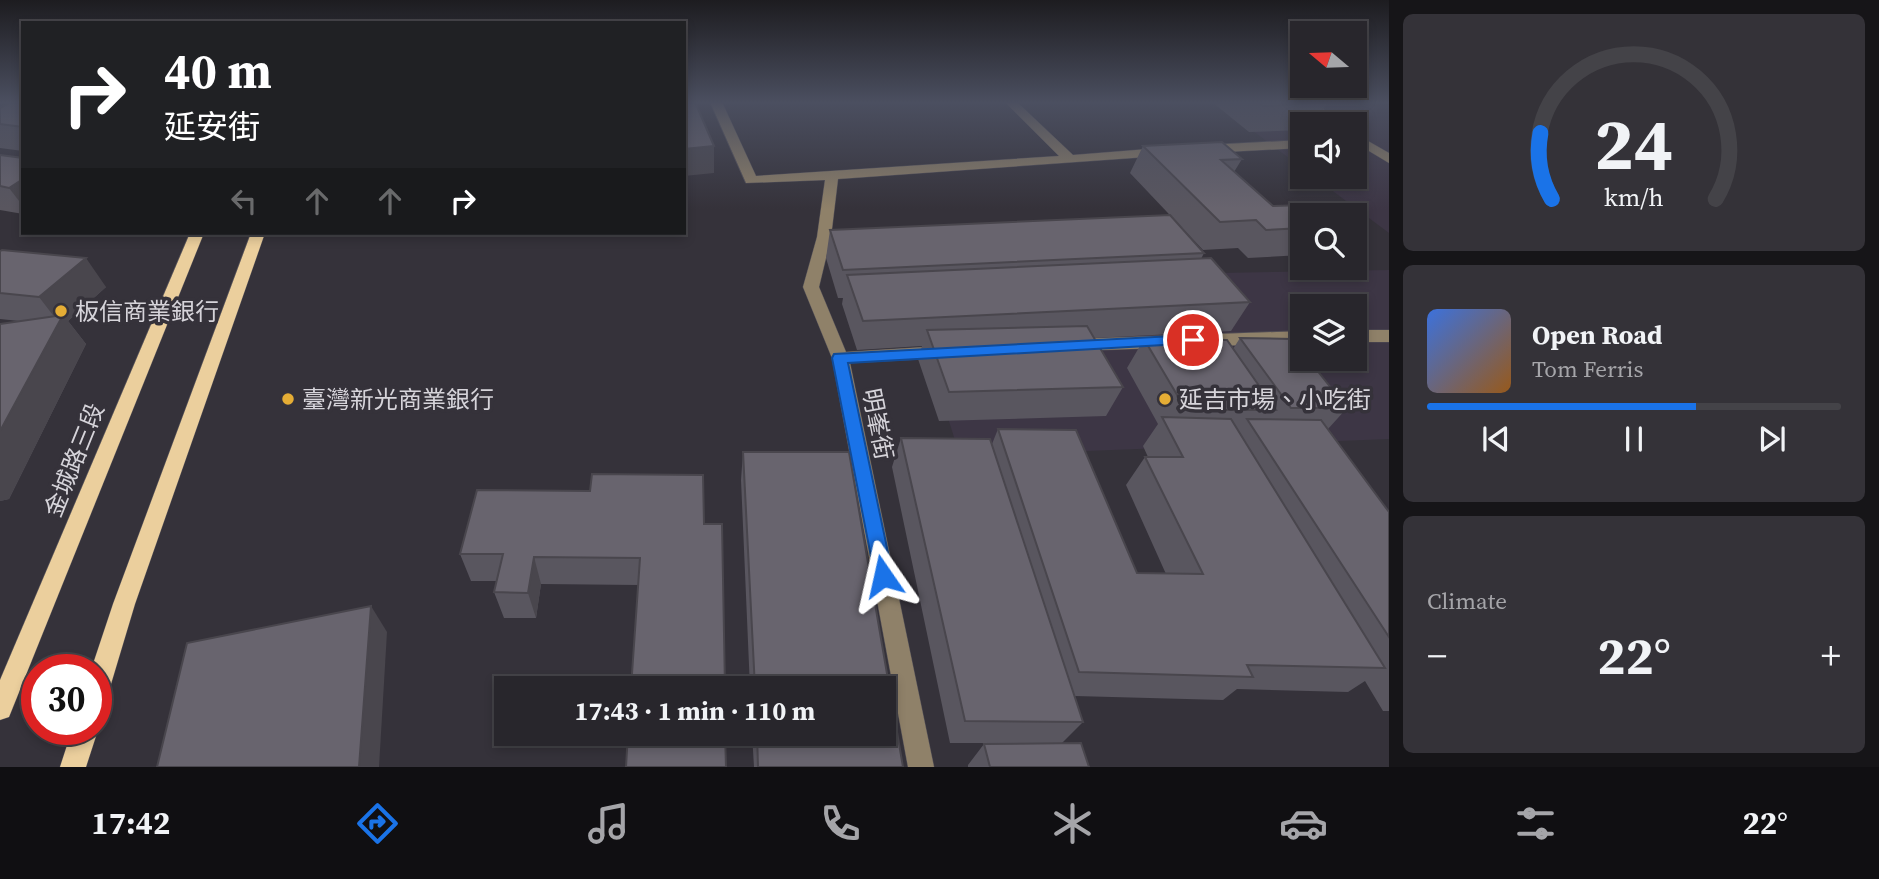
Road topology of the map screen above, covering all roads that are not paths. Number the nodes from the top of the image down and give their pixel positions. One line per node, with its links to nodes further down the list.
1 (732, 138): 7 (street)
2 (1048, 138): 5 (street)
3 (1290, 145): 5 (street)
4 (1367, 145): 6 (street)
5 (1069, 158): 7 (street)
6 (1389, 159)
7 (832, 176): 15 (street, 明峯街)
8 (196, 235): 17 (main road, 金城路三段)
9 (257, 235): 16 (main road)
10 (1367, 336): 11 (street)
11 (1389, 336)
12 (1290, 337): 13 (street)
13 (1054, 346)
14 (958, 351): 15 (street)
15 (840, 358): 20 (street, 明峯街)
16 (108, 654)
17 (0, 708)
18 (81, 745): 19 (main road)
19 (74, 767)
20 (921, 767)

